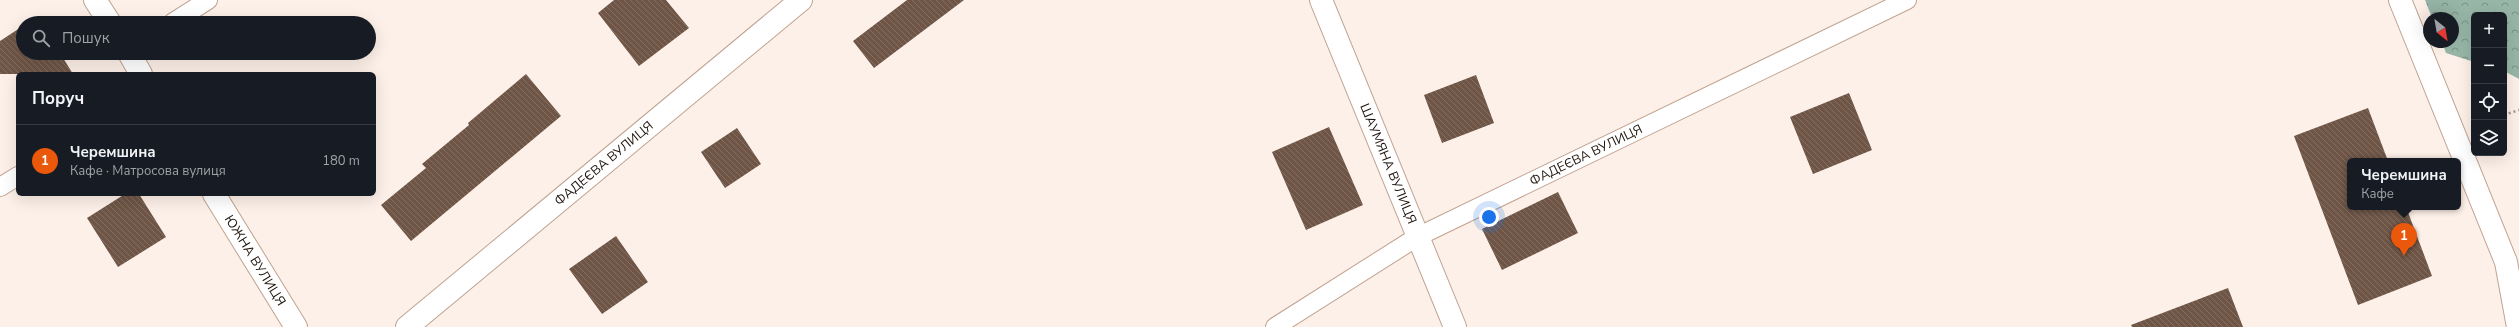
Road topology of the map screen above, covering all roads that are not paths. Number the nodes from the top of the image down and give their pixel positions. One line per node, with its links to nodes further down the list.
1 (95, 0): 7 (street)
2 (208, 0): 8 (lane)
3 (801, 0): 16 (street, ФАДЕЄВА ВУЛИЦЯ)
4 (1321, 0): 14 (street, ШАУМЯНА ВУЛИЦЯ)
5 (1907, 0): 14 (lane, ФАДЕЄВА ВУЛИЦЯ)
6 (2400, 0): 19 (street)
7 (105, 16)
8 (183, 16)
9 (133, 60): 10 (street)
10 (141, 72)
11 (16, 177): 12 (lane)
12 (0, 187)
13 (215, 196): 15 (street, ЮЖНА ВУЛИЦЯ)
14 (1417, 237): 17 (lane, ФАДЕЄВА ВУЛИЦЯ); 18 (street, ШАУМЯНА ВУЛИЦЯ)
15 (296, 327)
16 (407, 327)
17 (1275, 327)
18 (1455, 327)
19 (2518, 327)

